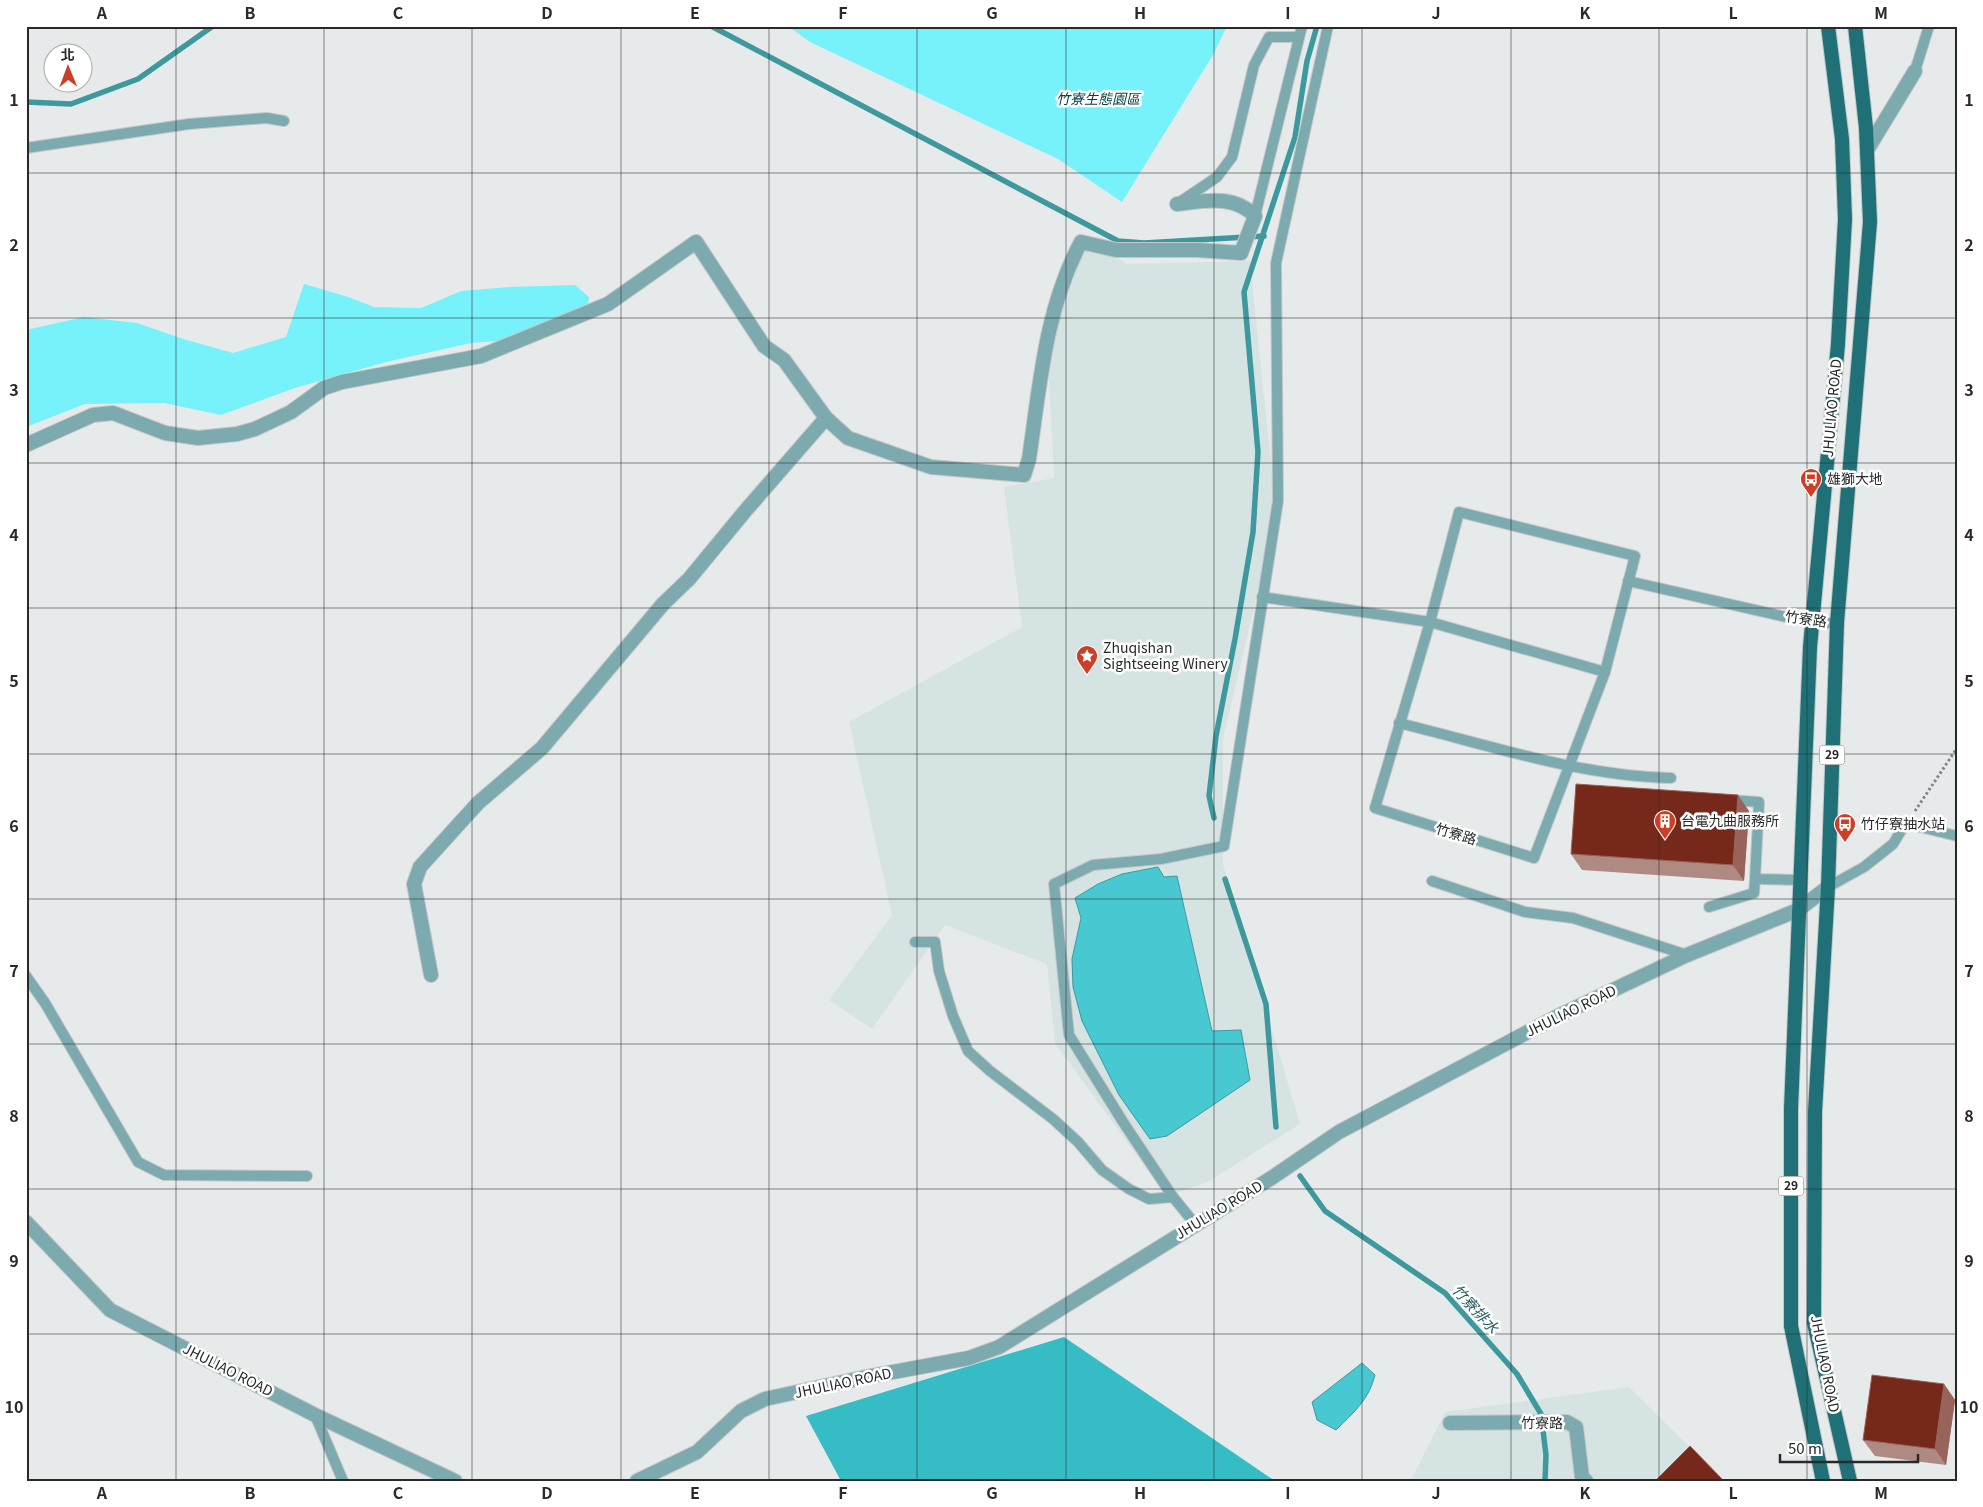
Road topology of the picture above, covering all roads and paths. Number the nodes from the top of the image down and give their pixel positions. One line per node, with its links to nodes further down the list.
1 (1302, 26): 6 (lane)
2 (1328, 26): 16 (lane)
3 (1828, 26): 18 (main road, JHULIAO ROAD / 29)
4 (1855, 26): 10 (main road, JHULIAO ROAD / 29)
5 (1930, 26): 7 (lane)
6 (1299, 38): 11 (lane); 12 (lane)
7 (1915, 71): 10 (street)
8 (284, 121): 9 (lane)
9 (26, 148)
10 (1867, 150): 19 (main road, JHULIAO ROAD / 29)
11 (1177, 204): 12 (street)
12 (1255, 216): 13 (street)
13 (826, 418): 14 (street); 36 (street)
14 (26, 445)
15 (1628, 581): 17 (lane, 竹寮路); 18 (lane, 竹寮路); 20 (lane, 竹寮路)
16 (1262, 597): 17 (lane); 39 (lane)
17 (1430, 622): 20 (lane); 21 (lane, 竹寮路)
18 (1812, 623): 19 (lane, 竹寮路); 29 (main road, JHULIAO ROAD / 29)
19 (1837, 623): 31 (main road, JHULIAO ROAD / 29)
20 (1605, 672): 23 (lane, 竹寮路)
21 (1399, 723): 23 (lane); 23 (lane, 竹寮路)
22 (1957, 748): 26 (path)
23 (1569, 766): 24 (lane)
24 (1671, 778)
25 (1719, 800): 28 (lane)
26 (1907, 821): 27 (lane); 31 (lane)
27 (1957, 836)
28 (1755, 879): 29 (lane); 32 (lane)
29 (1800, 880): 33 (main road, JHULIAO ROAD / 29)
30 (1432, 881): 35 (lane)
31 (1828, 887): 33 (street, JHULIAO ROAD); 49 (main road, JHULIAO ROAD / 29)
32 (1709, 907)
33 (1798, 910): 35 (street, JHULIAO ROAD); 48 (main road, JHULIAO ROAD / 29)
34 (915, 942): 39 (lane)
35 (1687, 955): 41 (street, JHULIAO ROAD)
36 (431, 975)
37 (26, 976): 38 (lane)
38 (307, 1176)
39 (1173, 1197): 41 (lane)
40 (26, 1222): 42 (street, JHULIAO ROAD)
41 (1195, 1224): 46 (street, JHULIAO ROAD)
42 (315, 1415): 44 (lane); 45 (street, JHULIAO ROAD)
43 (1450, 1423): 47 (street, 竹寮路)
44 (343, 1481)
45 (455, 1481)
46 (637, 1481)
47 (1586, 1481)
48 (1823, 1481)
49 (1850, 1481)

